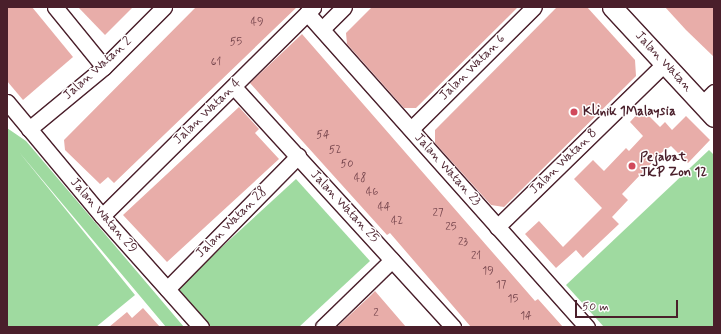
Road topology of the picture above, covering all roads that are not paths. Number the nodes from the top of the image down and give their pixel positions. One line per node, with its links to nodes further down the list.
1 (55, 7): 9 (street)
2 (164, 7): 9 (street, Jalan Watan 2)
3 (344, 7): 7 (street)
4 (534, 7): 14 (street, Jalan Watan 6)
5 (618, 9): 8 (street, Jalan Watan)
6 (310, 10): 7 (street, Jalan Watan 23); 10 (street, Jalan Watan 4)
7 (322, 29): 14 (street, Jalan Watan 23)
8 (665, 63): 12 (street, Jalan Watan); 17 (street, Jalan Watan 8)
9 (104, 67): 13 (street, Jalan Watan 2)
10 (234, 87): 15 (street, Jalan Watan 25); 16 (street, Jalan Watan 4)
11 (7, 102): 13 (street, Jalan Watan 29)
12 (710, 104)
13 (29, 129): 16 (street, Jalan Watan 29)
14 (411, 129): 17 (street, Jalan Watan 23)
15 (298, 156): 18 (street, Jalan Watan 25); 19 (street, Jalan Watan 28)
16 (102, 216): 19 (street, Jalan Watan 29)
17 (498, 227): 23 (street, Jalan Watan 23)
18 (392, 260): 21 (street); 22 (street, Jalan Watan 25)
19 (167, 289): 20 (street, Jalan Watan 29)
20 (201, 327)
21 (322, 327)
22 (453, 327)
23 (587, 327)

